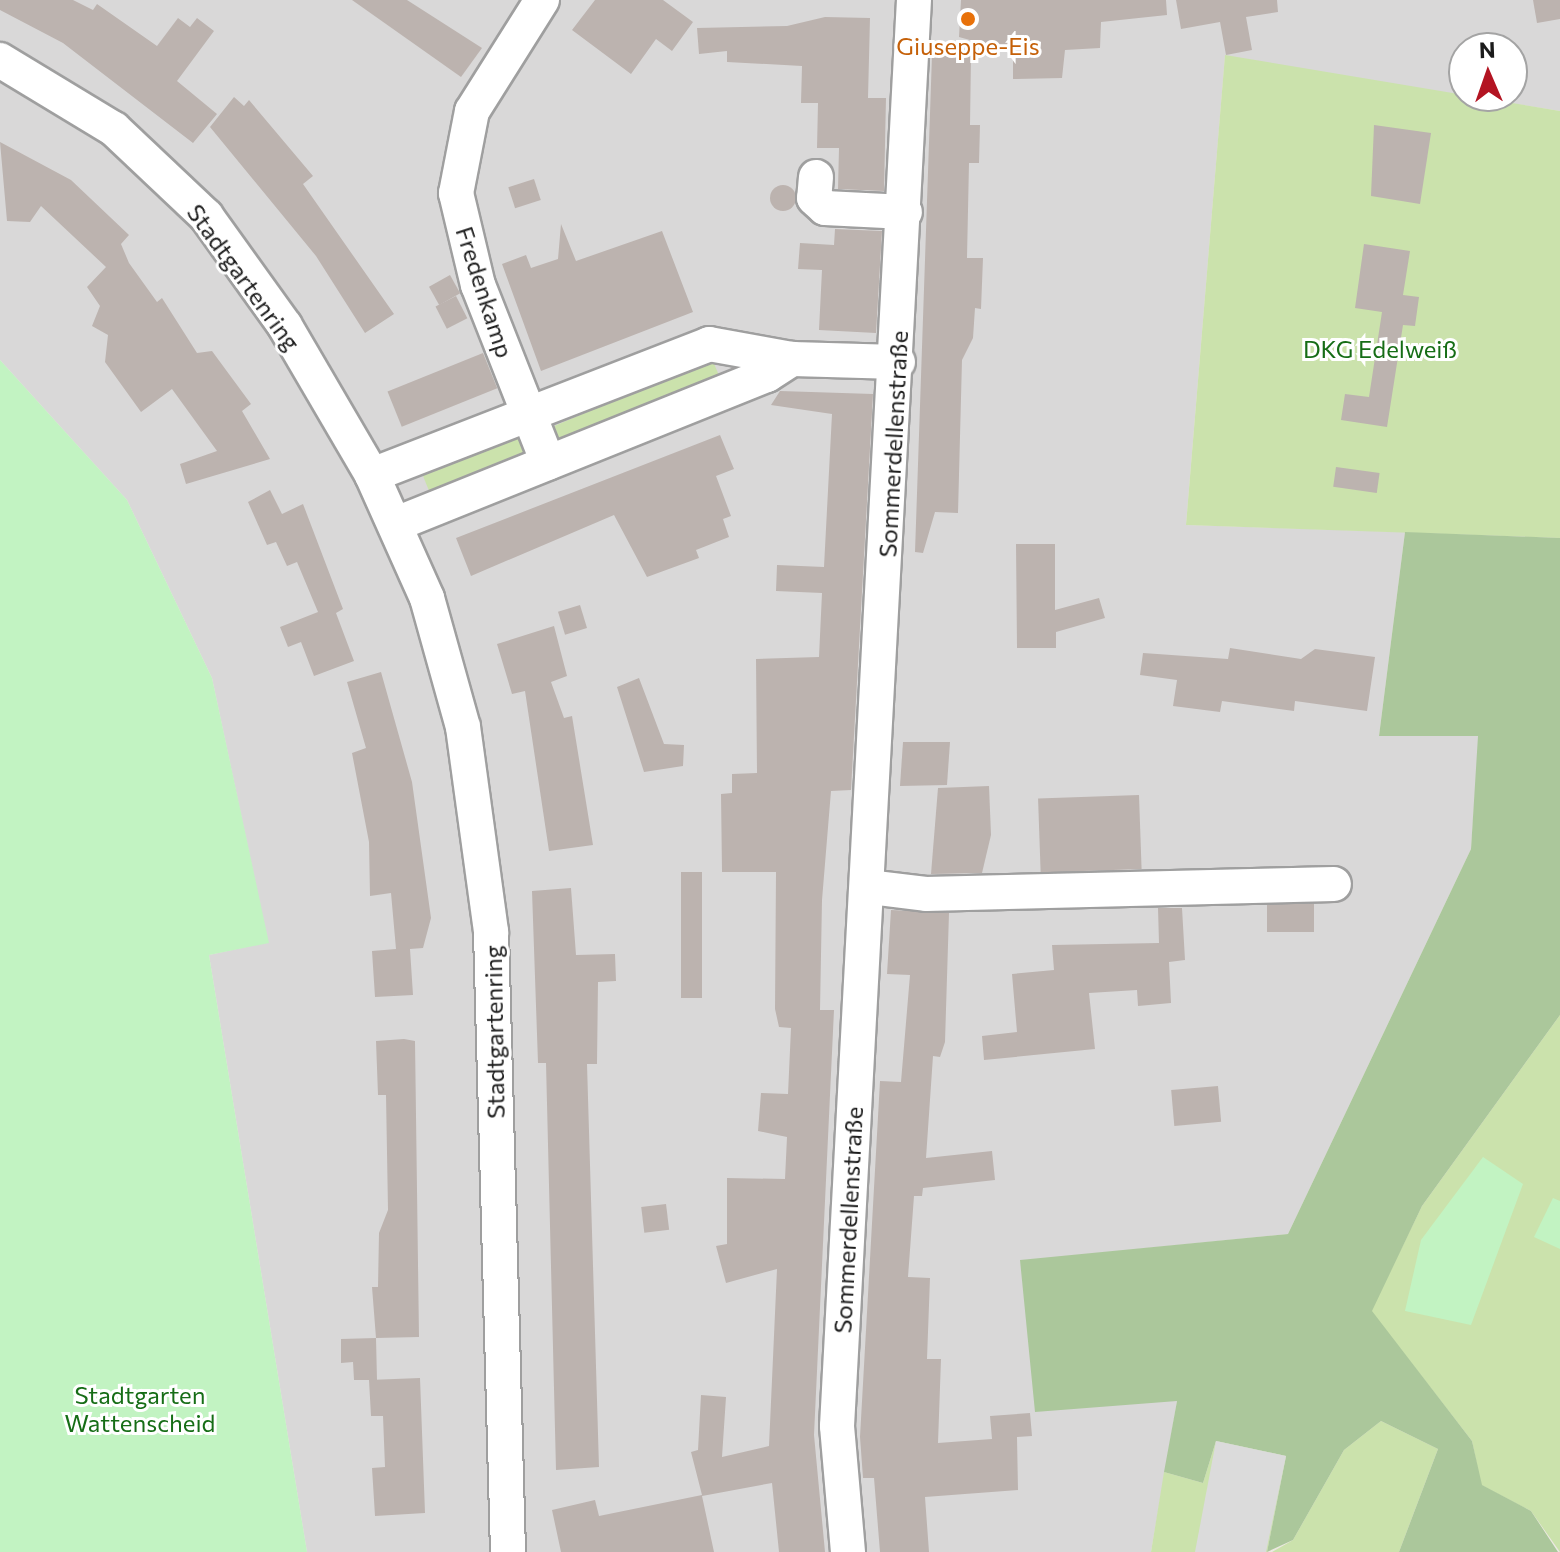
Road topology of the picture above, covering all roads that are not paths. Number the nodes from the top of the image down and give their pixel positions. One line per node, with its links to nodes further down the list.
1 (542, 0): 8 (street, Fredenkamp)
2 (914, 0): 5 (street, Sommerdellenstraße)
3 (0, 60): 10 (street, Stadtgartenring)
4 (816, 177): 5 (street)
5 (905, 212): 7 (street, Sommerdellenstraße)
6 (792, 359): 7 (street); 8 (street); 9 (street)
7 (898, 362): 13 (street, Sommerdellenstraße)
8 (528, 413): 9 (street, Fredenkamp); 10 (street)
9 (548, 463): 11 (street)
10 (372, 475): 11 (street, Stadtgartenring)
11 (396, 524): 14 (street, Stadtgartenring)
12 (1334, 884): 13 (street)
13 (869, 887): 15 (street, Sommerdellenstraße)
14 (508, 1552)
15 (848, 1552)

